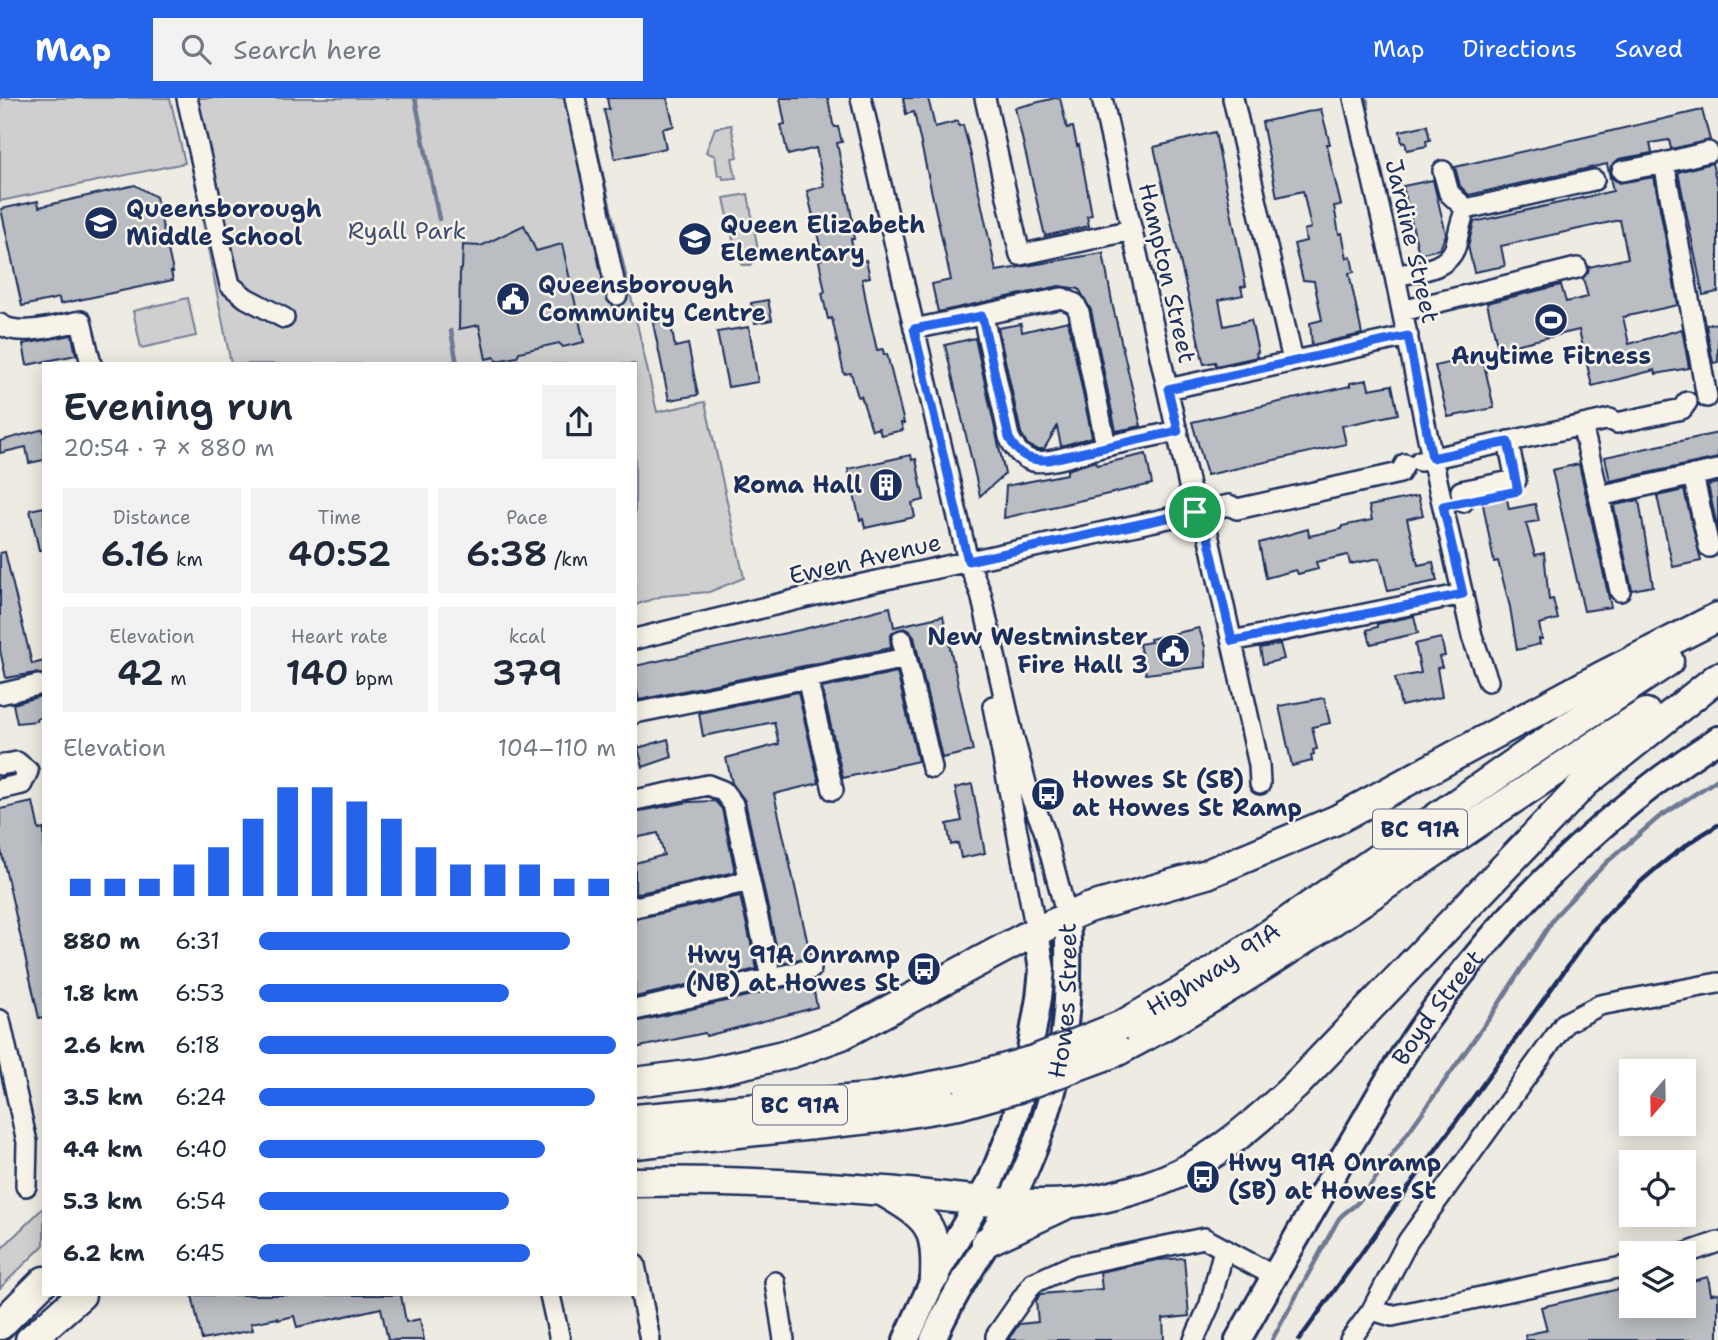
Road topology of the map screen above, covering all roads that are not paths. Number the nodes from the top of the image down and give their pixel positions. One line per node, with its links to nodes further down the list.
1 (187, 98): 20 (street)
2 (575, 98): 17 (street)
3 (861, 98): 22 (street, Howes Street)
4 (985, 98): 14 (street)
5 (1102, 98): 14 (street, Hampton Street)
6 (1233, 98): 24 (street)
7 (1354, 98): 16 (street, Jardine Street)
8 (1708, 152): 9 (street)
9 (1664, 163): 11 (street); 27 (street)
10 (1443, 171): 13 (street)
11 (1622, 171)
12 (1594, 180): 13 (street)
13 (1465, 209): 16 (street)
14 (1132, 230): 26 (street, Hampton Street)
15 (1577, 268): 18 (street)
16 (1395, 276): 18 (street, Jardine Street)
17 (617, 295)
18 (1402, 311): 23 (street, Jardine Street)
19 (982, 316): 22 (street); 31 (street); 31 (street)
20 (284, 318)
21 (0, 324): 25 (street)
22 (914, 329): 39 (street, Howes Street)
23 (1408, 336): 24 (street); 32 (street, Jardine Street)
24 (1293, 361): 26 (street)
25 (90, 362)
26 (1168, 389): 29 (street, Hampton Street)
27 (1713, 396): 28 (street, Ewen Avenue)
28 (1582, 425): 30 (street, Ewen Avenue); 35 (street)
29 (1178, 431): 31 (street); 37 (street, Hampton Street)
30 (1508, 442): 32 (street, Ewen Avenue); 36 (street)
31 (1106, 446)
32 (1432, 458): 36 (street, Jardine Street); 37 (street, Ewen Avenue)
33 (1718, 470): 34 (street)
34 (1693, 475): 35 (street); 38 (street)
35 (1599, 496): 40 (street)
36 (1443, 506): 41 (street, Jardine Street)
37 (1195, 512): 39 (street, Ewen Avenue); 45 (street, Hampton Street)
38 (1709, 547)
39 (968, 561): 44 (street, Ewen Avenue); 63 (street, Howes Street); 64 (street, Howes Street)
40 (1620, 590)
41 (1463, 594): 45 (street); 49 (street, Jardine Street)
42 (1718, 617): 63 (highway)
43 (1718, 635): 70 (highway, Highway 91A / BC 91A)
44 (637, 639)
45 (1232, 641): 57 (street, Hampton Street)
46 (1718, 670): 70 (highway, Highway 91A / BC 91A)
47 (1718, 677): 80 (highway)
48 (807, 678): 52 (street); 55 (street); 59 (street)
49 (1488, 681)
50 (38, 685): 51 (street)
51 (0, 694)
52 (637, 713)
53 (1718, 739): 88 (main road, Boyd Street)
54 (0, 765): 56 (street)
55 (932, 768)
56 (36, 769): 58 (street)
57 (1260, 784)
58 (0, 789)
59 (833, 790)
60 (637, 800): 61 (street)
61 (750, 881): 62 (street); 66 (street)
62 (637, 907)
63 (1067, 917): 64 (highway); 79 (main road, Howes Street)
64 (1036, 931): 71 (highway); 78 (main road, Howes Street)
65 (811, 969): 66 (street)
66 (771, 978): 68 (street)
67 (1718, 983): 93 (street)
68 (637, 1010)
69 (0, 1020): 76 (street)
70 (1120, 1038): 72 (highway, Highway 91A / BC 91A, bridge)
71 (637, 1082)
72 (961, 1093): 73 (highway, Highway 91A / BC 91A); 74 (highway, Highway 91A / BC 91A)
73 (637, 1119)
74 (637, 1144)
75 (637, 1182): 77 (highway)
76 (26, 1186)
77 (882, 1190): 78 (highway); 87 (highway)
78 (980, 1199): 79 (highway); 87 (main road, Howes Street)
79 (1010, 1202): 80 (highway); 81 (main road, Howes Street)
80 (1068, 1203): 81 (highway)
81 (986, 1242): 100 (main road, Howes Street)
82 (1715, 1246): 84 (street)
83 (1224, 1249): 88 (street); 101 (street); 102 (street)
84 (1696, 1251)
85 (1619, 1268): 93 (street)
86 (637, 1275): 97 (street)
87 (935, 1276): 99 (main road, Howes Street)
88 (1274, 1276): 103 (main road, Boyd Street)
89 (775, 1282): 98 (street)
90 (42, 1284): 94 (highway)
91 (80, 1296): 95 (highway)
92 (550, 1296): 96 (street)
93 (1372, 1310): 104 (street)
94 (0, 1325)
95 (30, 1340)
96 (560, 1340)
97 (650, 1340)
98 (784, 1340)
99 (906, 1340)
100 (933, 1340)
101 (996, 1340)
102 (1194, 1340)
103 (1238, 1340)
104 (1350, 1340)

